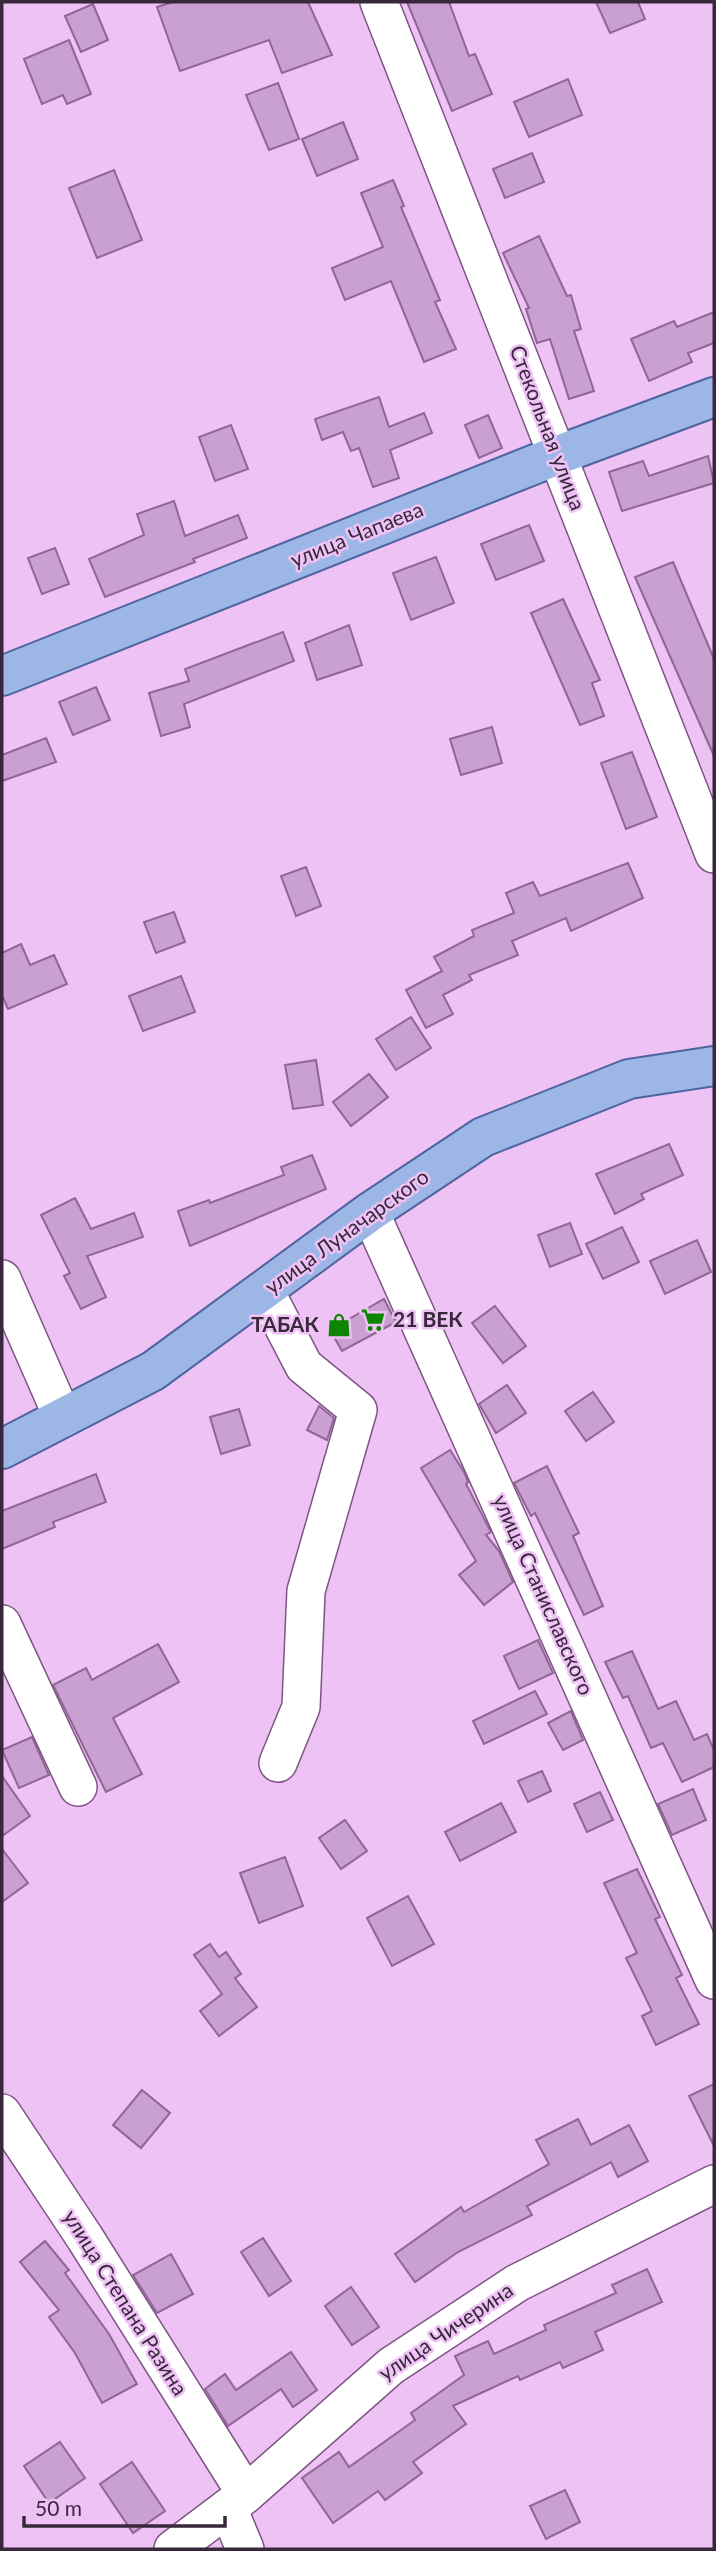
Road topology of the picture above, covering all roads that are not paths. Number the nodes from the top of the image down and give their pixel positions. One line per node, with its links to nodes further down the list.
1 (380, 2): 3 (street, Стекольная улица)
2 (714, 397): 3 (main road, улица Чапаева)
3 (558, 455): 4 (main road, улица Чапаева); 5 (street, Стекольная улица)
4 (2, 676)
5 (714, 854)
6 (714, 1066): 7 (main road, улица Луначарского)
7 (370, 1212): 9 (main road, улица Луначарского); 15 (street, улица Станиславского)
8 (2, 1279): 10 (street)
9 (265, 1291): 10 (main road, улица Луначарского); 13 (street)
10 (63, 1419): 11 (main road, улица Луначарского)
11 (2, 1449)
12 (2, 1624): 14 (street)
13 (278, 1763)
14 (78, 1787)
15 (714, 1980)
16 (2, 2113): 18 (street, улица Степана Разина)
17 (714, 2184): 18 (street, улица Чичерина)
18 (237, 2501): 19 (street, улица Чичерина); 20 (street, улица Степана Разина)
19 (173, 2549)
20 (245, 2549)

